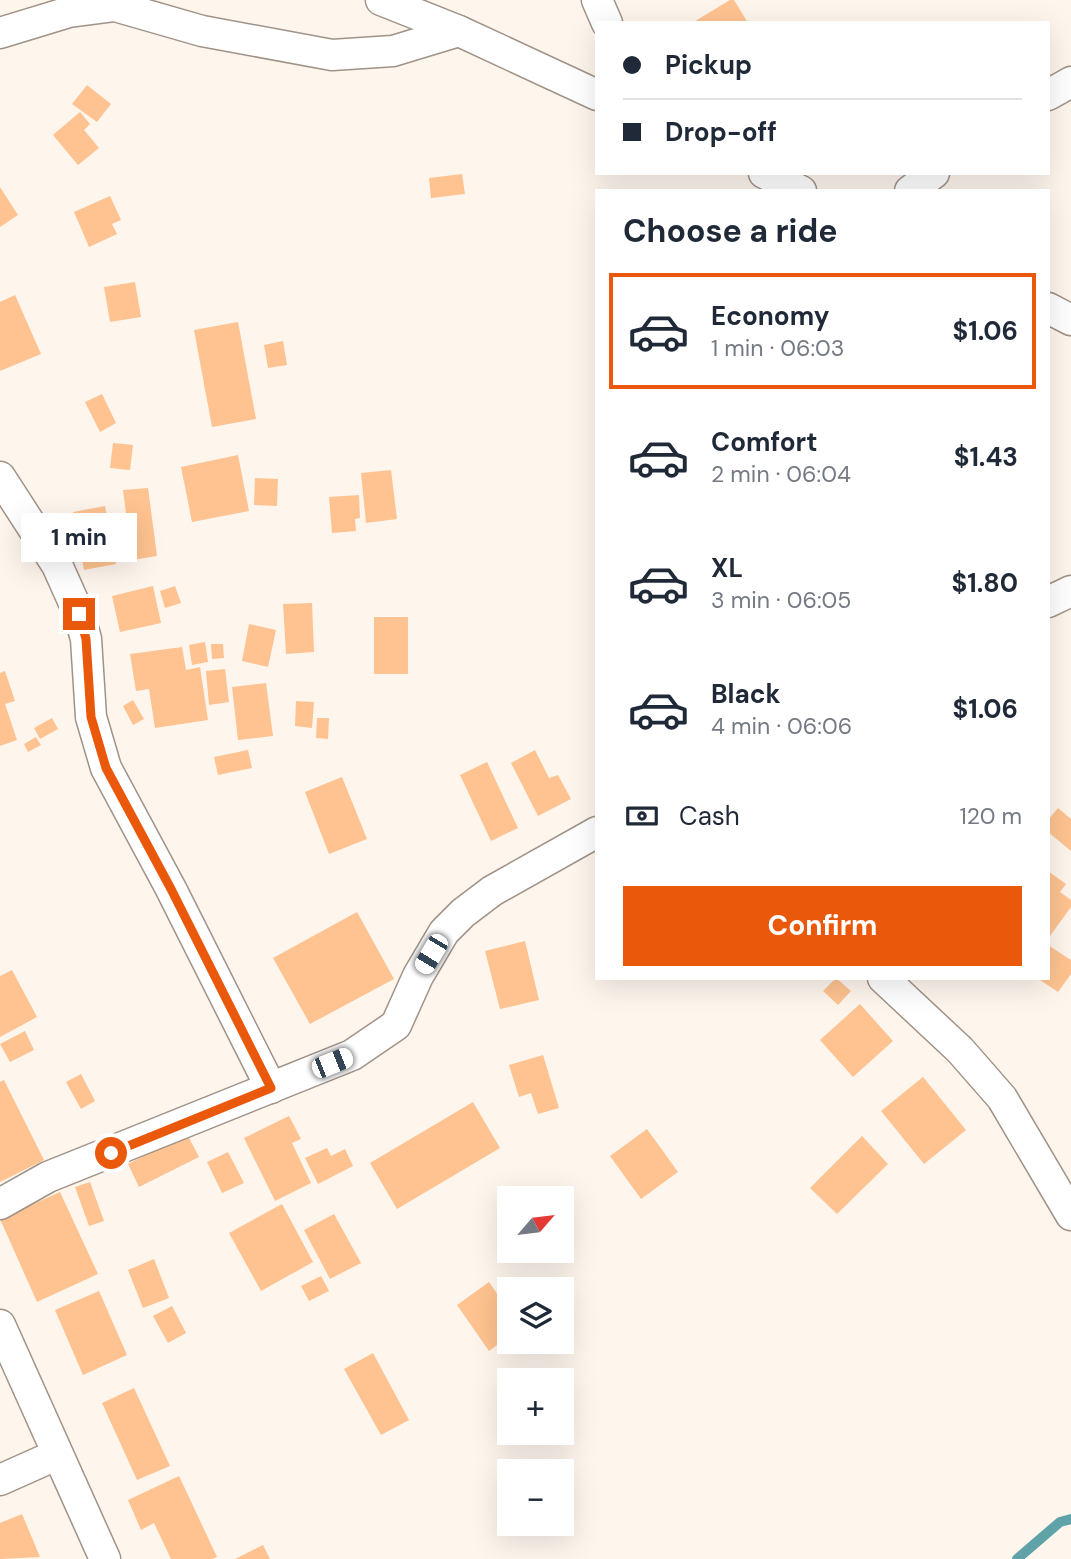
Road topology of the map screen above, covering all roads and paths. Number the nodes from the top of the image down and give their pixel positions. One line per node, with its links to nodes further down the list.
1 (381, 0): 4 (street)
2 (597, 0): 3 (street)
3 (606, 21)
4 (459, 31): 5 (street); 7 (street)
5 (0, 33)
6 (1071, 82): 8 (street)
7 (595, 94)
8 (1050, 94)
9 (768, 175): 11 (street)
10 (931, 175): 12 (street)
11 (798, 189)
12 (913, 189)
13 (1050, 309): 14 (street)
14 (1071, 320)
15 (0, 477): 20 (street)
16 (1071, 591): 17 (street)
17 (1050, 601)
18 (595, 833): 20 (street)
19 (885, 980): 22 (street)
20 (271, 1088): 21 (street)
21 (0, 1204)
22 (1071, 1215)
23 (0, 1325): 24 (street)
24 (56, 1455): 25 (street); 26 (street)
25 (0, 1480)
26 (105, 1559)

